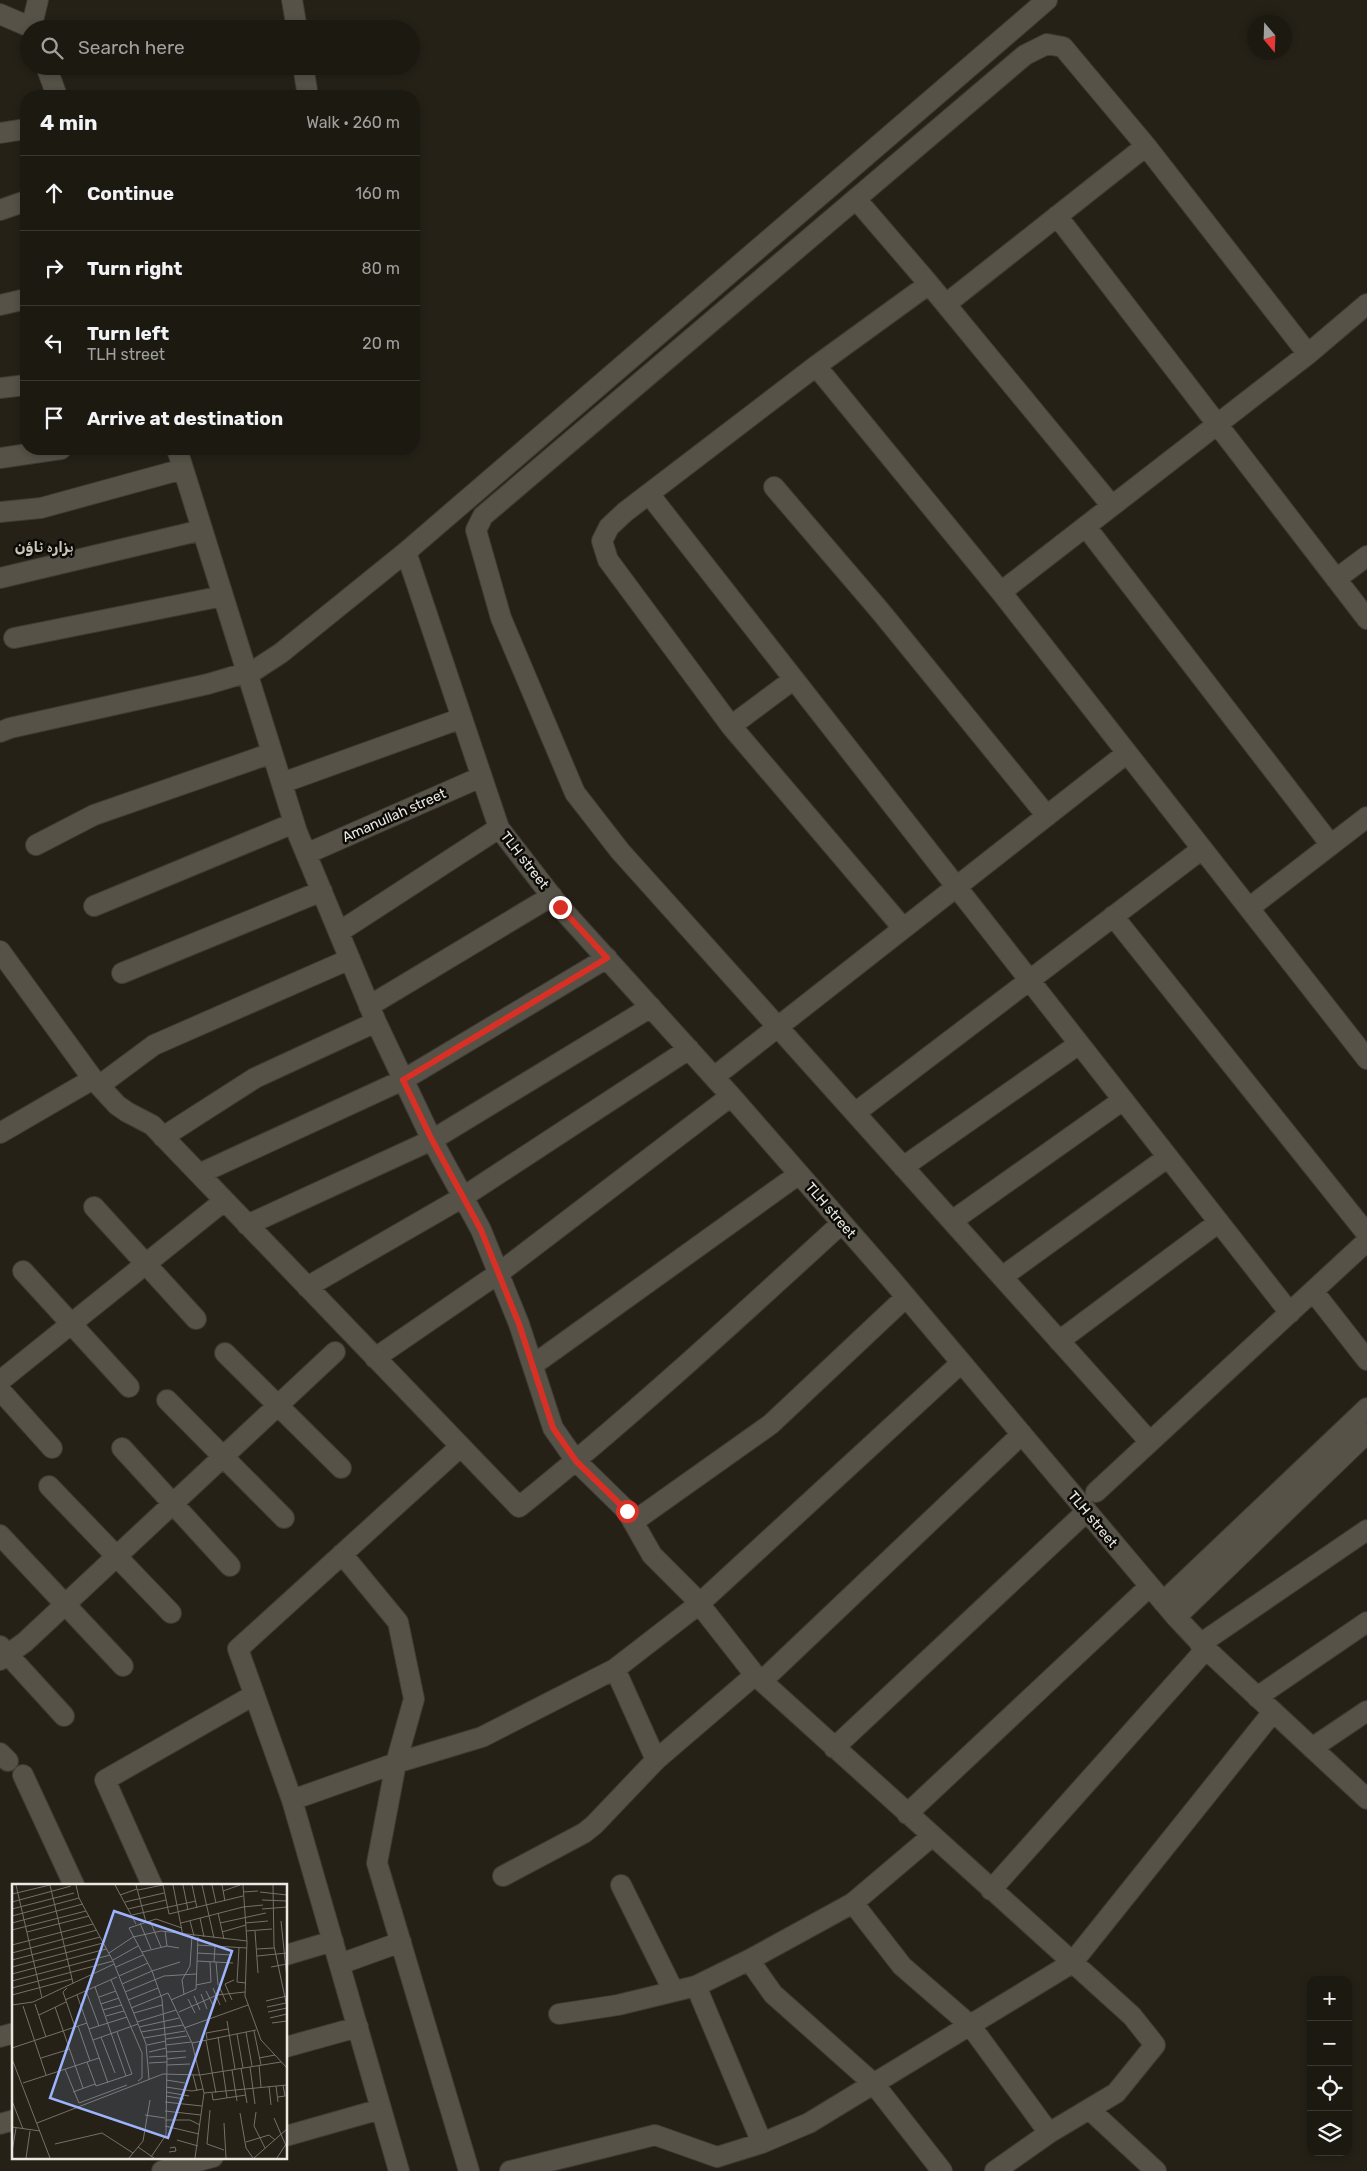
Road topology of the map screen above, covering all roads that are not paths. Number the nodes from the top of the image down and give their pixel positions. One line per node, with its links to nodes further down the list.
1 (38, 0): 5 (street)
2 (292, 0): 6 (street)
3 (1047, 0): 39 (street)
4 (0, 14): 7 (street)
5 (33, 20)
6 (295, 20)
7 (20, 23)
8 (49, 75): 10 (street)
9 (304, 75): 11 (street)
10 (55, 90)
11 (307, 90)
12 (20, 130): 13 (street)
13 (0, 133)
14 (1146, 146): 15 (street); 18 (street); 24 (street)
15 (856, 199): 19 (street); 79 (street)
16 (20, 203): 17 (street)
17 (0, 210)
18 (1057, 216): 21 (street); 28 (street)
19 (929, 284): 21 (street); 25 (street)
20 (20, 300): 23 (street)
21 (946, 304): 35 (street)
22 (1367, 304): 24 (street)
23 (0, 305)
24 (1308, 354): 28 (street)
25 (816, 366): 34 (street); 43 (street)
26 (20, 386): 27 (street)
27 (0, 388)
28 (1218, 424): 35 (street); 42 (street)
29 (20, 455): 31 (street)
30 (179, 455): 32 (street)
31 (0, 458)
32 (183, 469): 36 (street); 38 (street)
33 (774, 487): 56 (street)
34 (649, 494): 48 (street); 50 (street)
35 (1112, 506): 37 (street)
36 (0, 512)
37 (1086, 527): 43 (street); 61 (street)
38 (202, 530): 41 (street); 44 (street)
39 (406, 552): 47 (street); 49 (street, TLH street)
40 (1367, 556): 42 (street)
41 (0, 578)
42 (1336, 579): 45 (street)
43 (1001, 592): 53 (street)
44 (223, 596): 46 (street); 47 (street)
45 (1367, 619)
46 (14, 638)
47 (246, 673): 51 (street); 52 (street)
48 (794, 679): 50 (street); 64 (street)
49 (462, 718): 54 (street, TLH street); 55 (street)
50 (731, 726): 70 (street)
51 (0, 732)
52 (272, 753): 55 (street); 60 (street)
53 (1127, 754): 56 (street); 62 (street)
54 (481, 777): 59 (street, TLH street); 63 (street, Amanullah street)
55 (282, 783): 57 (street)
56 (1047, 816): 64 (street)
57 (294, 823): 63 (street); 67 (street)
58 (1364, 824): 61 (street)
59 (500, 828): 66 (street, TLH street); 71 (street)
60 (36, 845)
61 (1331, 845): 68 (street)
62 (1202, 849): 68 (street); 69 (street)
63 (306, 854): 65 (street)
64 (955, 887): 70 (street); 76 (street)
65 (322, 891): 71 (street); 75 (street)
66 (552, 896): 73 (street, TLH street); 78 (street)
67 (94, 906)
68 (1249, 908): 82 (street)
69 (1113, 916): 76 (street); 103 (street)
70 (903, 928): 79 (street)
71 (338, 932): 74 (street)
72 (0, 951): 85 (street)
73 (607, 958): 77 (street, TLH street); 84 (street)
74 (350, 959): 78 (street); 85 (street)
75 (122, 973)
76 (1030, 980): 80 (street); 88 (street)
77 (651, 1007): 81 (street, TLH street); 91 (street)
78 (372, 1014): 84 (street); 90 (street)
79 (777, 1026): 83 (street); 88 (street)
80 (1079, 1044): 87 (street); 93 (street)
81 (689, 1049): 83 (street, TLH street); 96 (street)
82 (1367, 1059)
83 (714, 1077): 86 (street, TLH street)
84 (403, 1080): 91 (street); 94 (street)
85 (96, 1082): 89 (street); 90 (street)
86 (731, 1096): 95 (street, TLH street); 107 (street)
87 (1123, 1100): 92 (street); 99 (street)
88 (855, 1113): 93 (street)
89 (0, 1133)
90 (163, 1137): 94 (street)
91 (432, 1140): 96 (street); 102 (street)
92 (1168, 1157): 100 (street); 108 (street)
93 (903, 1167): 99 (street)
94 (199, 1174): 97 (street)
95 (799, 1174): 101 (street, TLH street); 121 (street)
96 (463, 1197): 107 (street); 109 (street)
97 (224, 1201): 102 (street); 105 (street)
98 (94, 1207): 105 (street)
99 (952, 1221): 108 (street)
100 (1219, 1222): 112 (street); 115 (street)
101 (842, 1223): 111 (street, TLH street); 135 (street)
102 (248, 1224): 109 (street)
103 (1367, 1234)
104 (1367, 1240): 110 (street)
105 (146, 1264): 113 (street); 114 (street)
106 (23, 1271): 114 (street)
107 (499, 1273): 118 (street); 121 (street)
108 (1002, 1277): 115 (street)
109 (307, 1287): 118 (street)
110 (1313, 1291): 112 (street); 119 (street)
111 (906, 1297): 120 (street, TLH street); 142 (street)
112 (1290, 1312): 130 (street)
113 (196, 1319)
114 (71, 1324): 122 (street); 123 (street)
115 (1059, 1341): 130 (street)
116 (335, 1352): 126 (street)
117 (225, 1353): 126 (street)
118 (375, 1358): 131 (street)
119 (1367, 1360)
120 (961, 1363): 129 (street, TLH street); 151 (street)
121 (534, 1365): 135 (street)
122 (0, 1381)
123 (129, 1387)
124 (0, 1390): 132 (street)
125 (168, 1400): 134 (street)
126 (278, 1406): 134 (street); 136 (street)
127 (1367, 1408): 149 (street)
128 (1367, 1433): 153 (street)
129 (1022, 1434): 140 (street, TLH street); 159 (street)
130 (1150, 1442): 138 (street)
131 (460, 1447): 135 (street); 145 (street)
132 (52, 1448)
133 (122, 1448): 139 (street)
134 (223, 1456): 139 (street); 141 (street)
135 (576, 1461): 142 (street)
136 (341, 1468)
137 (49, 1486): 146 (street)
138 (1096, 1492)
139 (173, 1504): 146 (street); 147 (street)
140 (1087, 1511): 148 (street, TLH street); 165 (street)
141 (284, 1518)
142 (633, 1522): 151 (street)
143 (1367, 1530): 155 (street)
144 (0, 1535): 150 (street)
145 (342, 1554): 160 (street); 168 (street)
146 (117, 1556): 150 (street); 152 (street)
147 (230, 1566)
148 (1150, 1586): 149 (street, TLH street); 172 (street)
149 (1163, 1602): 153 (street, TLH street)
150 (65, 1604): 156 (street); 157 (street)
151 (699, 1604): 158 (street); 159 (street)
152 (171, 1613)
153 (1176, 1617): 155 (street, TLH street)
154 (1367, 1622): 161 (street)
155 (1203, 1646): 161 (street, TLH street); 178 (street)
156 (3, 1654): 164 (street)
157 (123, 1666)
158 (615, 1669): 167 (street); 168 (street)
159 (759, 1678): 165 (street); 167 (street)
160 (254, 1695): 171 (street); 176 (street)
161 (1257, 1697): 163 (street, TLH street)
162 (1367, 1711): 166 (street)
163 (1273, 1712): 166 (street, TLH street); 184 (street)
164 (64, 1716)
165 (834, 1748): 172 (street)
166 (1312, 1748): 170 (street, TLH street)
167 (656, 1760): 174 (street)
168 (396, 1763): 171 (street); 181 (street)
169 (23, 1774): 175 (street)
170 (1367, 1798)
171 (292, 1800): 180 (street)
172 (907, 1814): 173 (street)
173 (932, 1836): 178 (street); 179 (street)
174 (503, 1876)
175 (74, 1884)
176 (152, 1884)
177 (621, 1885): 187 (street)
178 (992, 1890): 184 (street)
179 (852, 1903): 183 (street); 189 (street)
180 (333, 1941): 182 (street); 185 (street)
181 (401, 1942): 185 (street); 202 (street)
182 (288, 1954)
183 (749, 1960): 186 (street); 192 (street)
184 (1072, 1963): 189 (street); 194 (street)
185 (340, 1964): 190 (street)
186 (696, 1986): 187 (street); 197 (street)
187 (673, 1990): 188 (street)
188 (559, 2014)
189 (970, 2025): 192 (street); 195 (street)
190 (358, 2027): 191 (street); 193 (street)
191 (288, 2045)
192 (874, 2084): 197 (street); 204 (street)
193 (382, 2109): 196 (street); 201 (street)
194 (1089, 2109): 195 (street); 206 (street)
195 (1049, 2134): 205 (street)
196 (288, 2135)
197 (762, 2143): 199 (street)
198 (201, 2159): 200 (street)
199 (566, 2164): 203 (street)
200 (162, 2171)
201 (399, 2171)
202 (470, 2171)
203 (510, 2171)
204 (942, 2171)
205 (996, 2171)
206 (1156, 2171)

